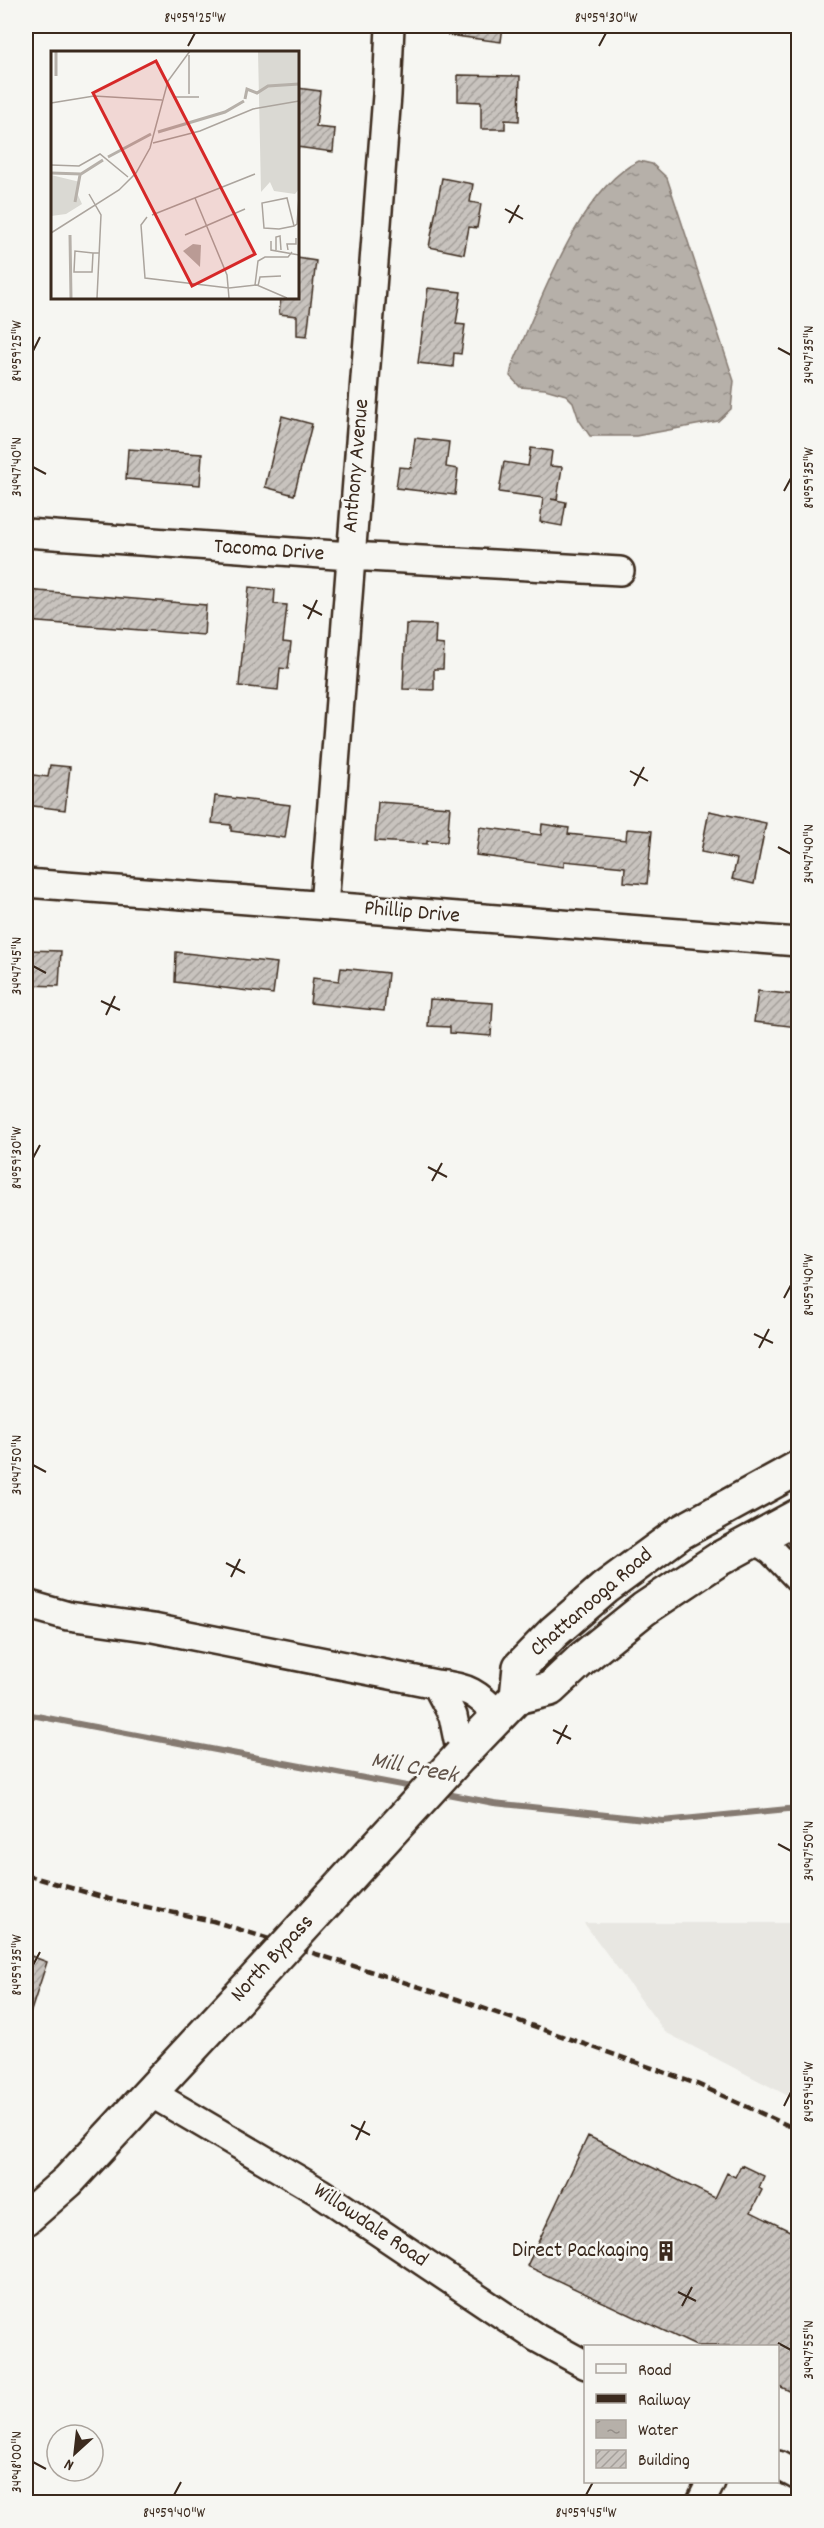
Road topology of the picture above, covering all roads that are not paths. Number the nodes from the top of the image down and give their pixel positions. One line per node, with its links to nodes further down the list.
1 (390, 26): 3 (street, Anthony Avenue)
2 (26, 533): 3 (street, Tacoma Drive)
3 (350, 556): 4 (street, Tacoma Drive); 6 (street, Anthony Avenue)
4 (620, 572)
5 (26, 883): 6 (street, Phillip Drive)
6 (324, 906): 7 (street, Phillip Drive)
7 (798, 942)
8 (798, 1468): 14 (highway, Chattanooga Road)
9 (798, 1516): 10 (highway, Chattanooga Road)
10 (754, 1539): 11 (street); 14 (highway, Chattanooga Road)
11 (798, 1578)
12 (26, 1604): 13 (street)
13 (436, 1684): 14 (street); 15 (street)
14 (509, 1707): 15 (highway, North Bypass)
15 (461, 1755): 16 (highway, North Bypass, bridge)
16 (151, 2093): 17 (highway, North Bypass); 18 (street, Willowdale Road)
17 (26, 2218)
18 (584, 2364)
19 (779, 2466): 20 (street)
20 (798, 2476)
21 (710, 2483): 22 (street)
22 (701, 2502)

